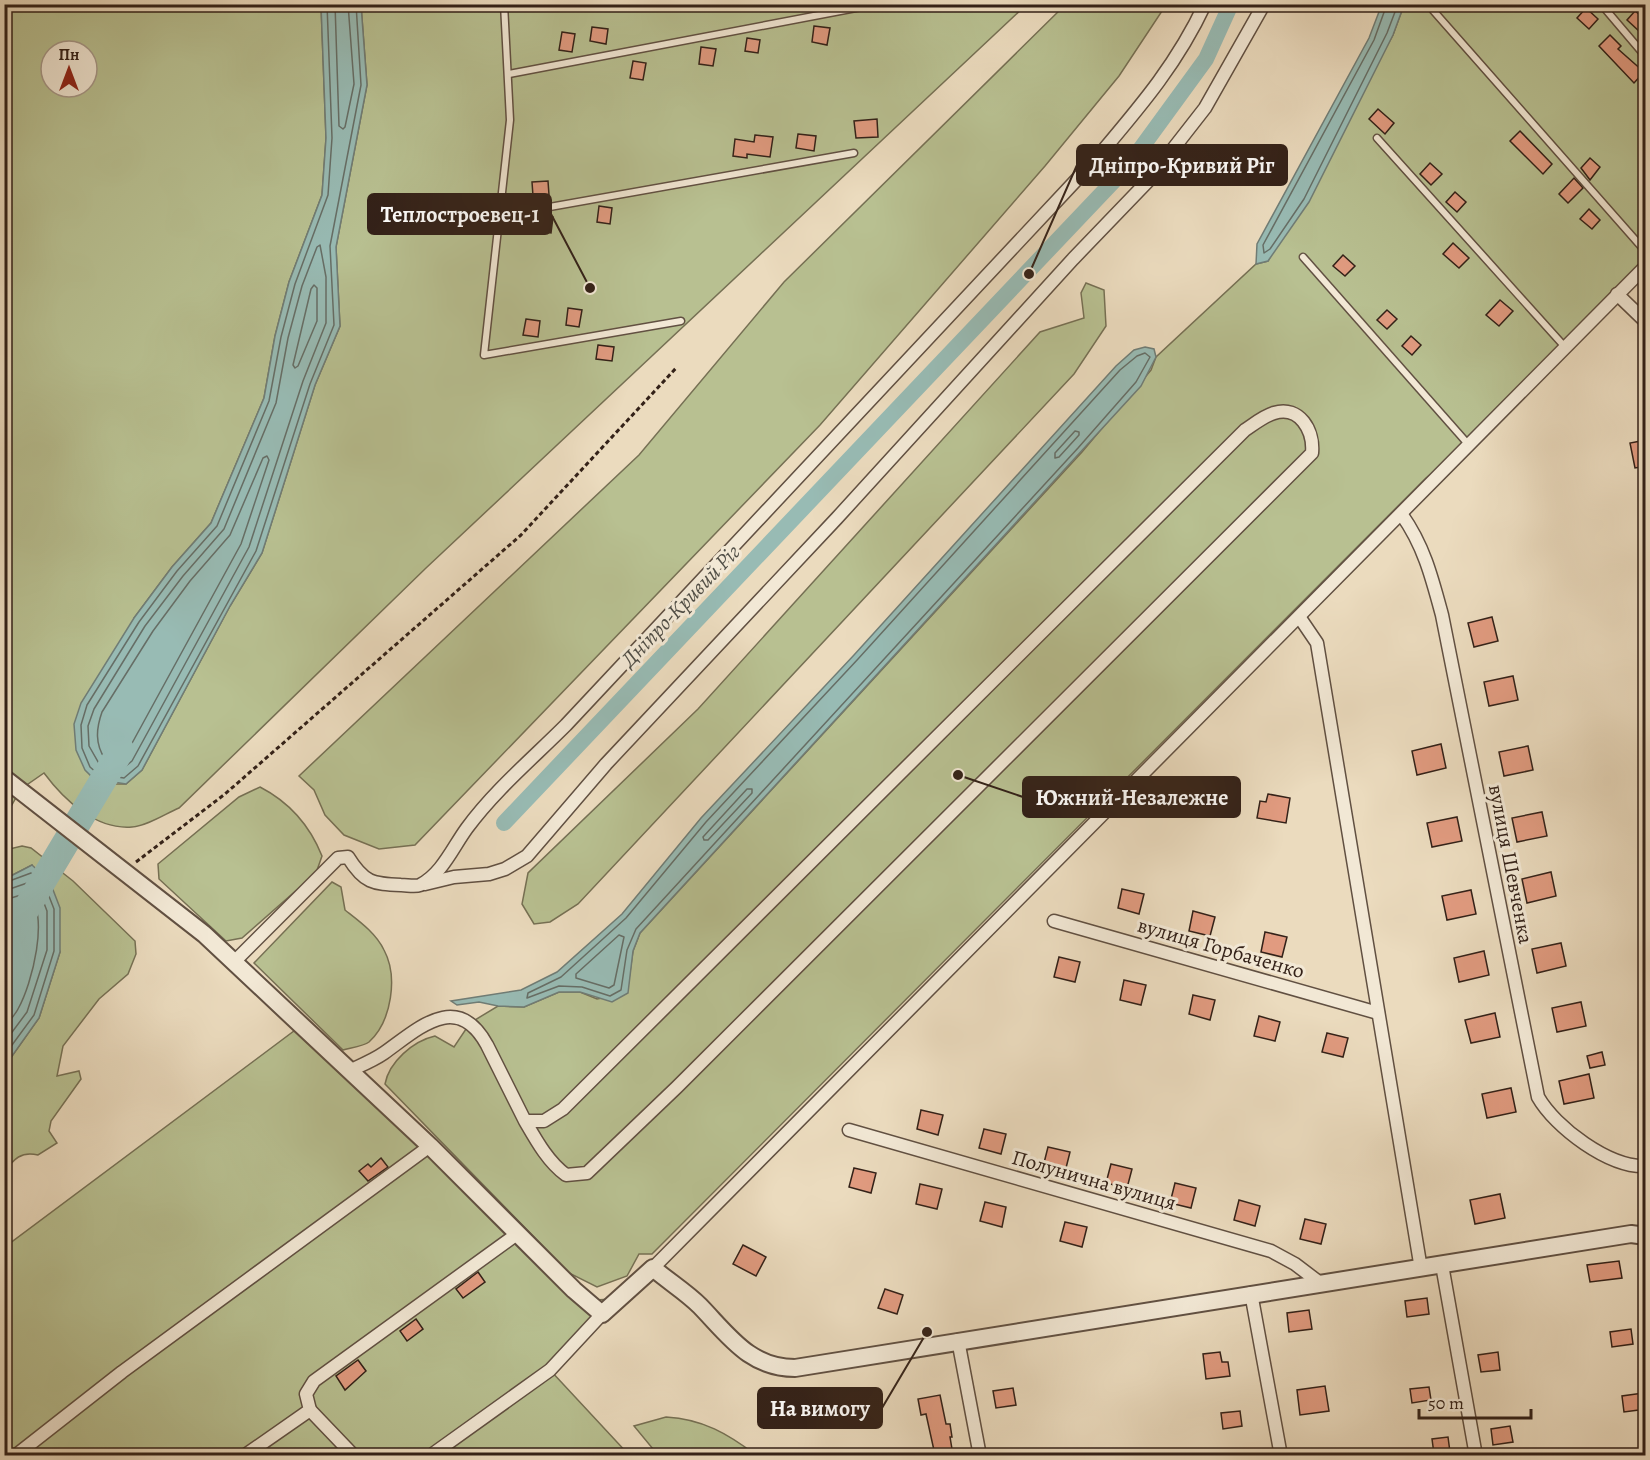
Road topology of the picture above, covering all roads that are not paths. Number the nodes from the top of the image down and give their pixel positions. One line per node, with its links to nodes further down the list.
1 (504, 4): 8 (lane)
2 (877, 4): 8 (lane)
3 (1205, 4): 23 (street)
4 (1264, 4): 23 (street)
5 (1601, 4): 7 (lane)
6 (1431, 8): 12 (lane)
7 (1646, 57)
8 (509, 74): 11 (lane)
9 (1377, 138): 18 (lane)
10 (854, 153): 11 (lane)
11 (498, 216): 16 (lane)
12 (1646, 252)
13 (1303, 257): 19 (lane)
14 (1646, 266): 15 (street)
15 (1617, 294): 17 (street); 18 (street)
16 (681, 321)
17 (1646, 322)
18 (1565, 347): 19 (street)
19 (1468, 444): 20 (street)
20 (1402, 515): 21 (street); 31 (street, вулиця Шевченка)
21 (1300, 618): 26 (street); 35 (street)
22 (4, 778): 25 (street)
23 (418, 886): 25 (street)
24 (1054, 921): 26 (street, вулиця Горбаченко)
25 (234, 962): 27 (street)
26 (1378, 1013): 36 (street)
27 (351, 1070): 28 (street); 30 (street)
28 (525, 1121): 28 (street)
29 (849, 1130): 37 (street, Полунична вулиця)
30 (430, 1146): 32 (street); 42 (street)
31 (1646, 1166)
32 (517, 1234): 39 (street); 41 (street)
33 (1646, 1236): 34 (street)
34 (1442, 1265): 36 (street); 48 (street)
35 (653, 1268): 39 (street); 40 (street)
36 (1421, 1269): 37 (street)
37 (1320, 1283): 38 (street)
38 (1251, 1293): 40 (street); 47 (street)
39 (602, 1314): 45 (street)
40 (958, 1340): 46 (street)
41 (310, 1410): 43 (street); 44 (street)
42 (15, 1455)
43 (244, 1455)
44 (354, 1455)
45 (430, 1455)
46 (980, 1455)
47 (1281, 1455)
48 (1476, 1455)

